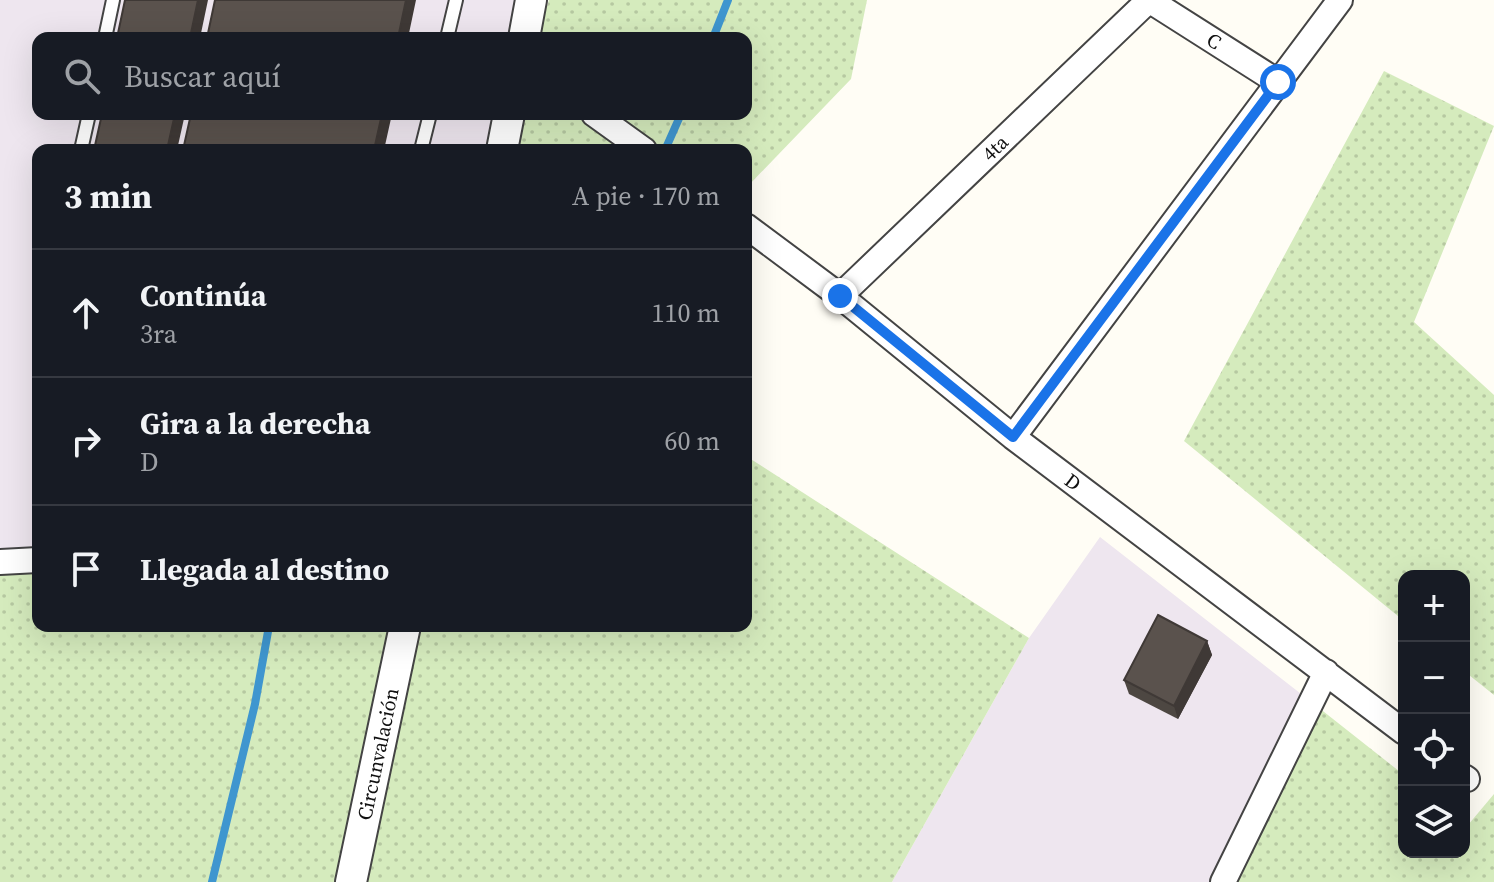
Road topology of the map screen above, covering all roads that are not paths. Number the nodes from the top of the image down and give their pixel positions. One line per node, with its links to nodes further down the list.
1 (113, 0): 6 (lane)
2 (456, 0): 7 (lane)
3 (531, 0): 8 (street)
4 (1149, 0): 9 (street, C); 19 (street, 4ta)
5 (1340, 0): 9 (street)
6 (106, 32)
7 (448, 32)
8 (525, 32)
9 (1278, 82): 20 (street)
10 (88, 120): 14 (lane)
11 (428, 120): 15 (lane)
12 (508, 120): 16 (street)
13 (602, 120): 17 (street)
14 (82, 144)
15 (422, 144)
16 (503, 144)
17 (635, 144)
18 (752, 230): 19 (street, D)
19 (840, 296): 20 (street, D)
20 (1013, 437): 24 (street, D)
21 (32, 560): 22 (street)
22 (0, 562)
23 (404, 632): 26 (street, Circunvalación)
24 (1326, 672): 25 (street, D); 27 (street)
25 (1398, 727)
26 (351, 882)
27 (1223, 882)

